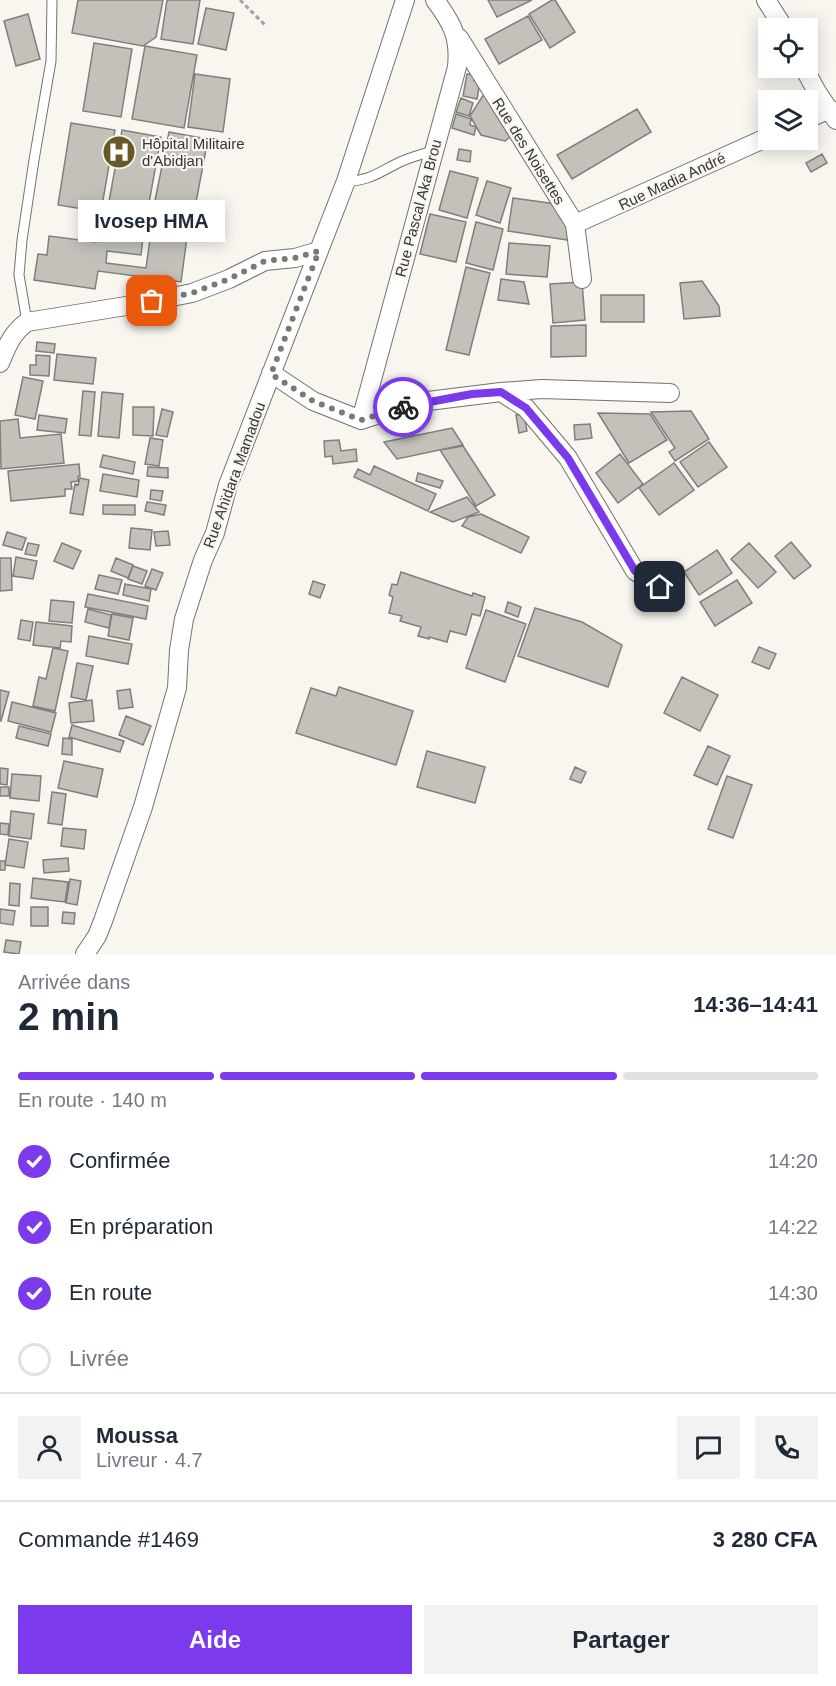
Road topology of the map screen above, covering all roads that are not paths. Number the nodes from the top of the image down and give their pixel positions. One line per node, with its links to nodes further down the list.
1 (52, 0): 17 (lane)
2 (405, 0): 13 (street, Rue Ahïdara Mamadou)
3 (435, 0): 7 (street)
4 (456, 0): 7 (street)
5 (766, 0): 6 (street)
6 (778, 18)
7 (452, 26): 12 (street, Rue Pascal Aka Brou); 14 (street, Rue des Noisettes)
8 (809, 78): 9 (street)
9 (833, 114): 10 (street)
10 (818, 117)
11 (758, 142): 14 (street, Rue Madia André)
12 (433, 151): 13 (lane); 22 (street, Rue Pascal Aka Brou)
13 (346, 180): 15 (street, Rue Ahïdara Mamadou)
14 (575, 224): 16 (street, Rue des Noisettes)
15 (319, 251): 17 (street); 19 (street, Rue Ahïdara Mamadou)
16 (582, 279)
17 (22, 326): 18 (street)
18 (0, 363)
19 (271, 374): 22 (street); 24 (street, Rue Ahïdara Mamadou)
20 (501, 392): 21 (street); 22 (street); 23 (street)
21 (670, 393)
22 (361, 420)
23 (660, 587)
24 (84, 954)

